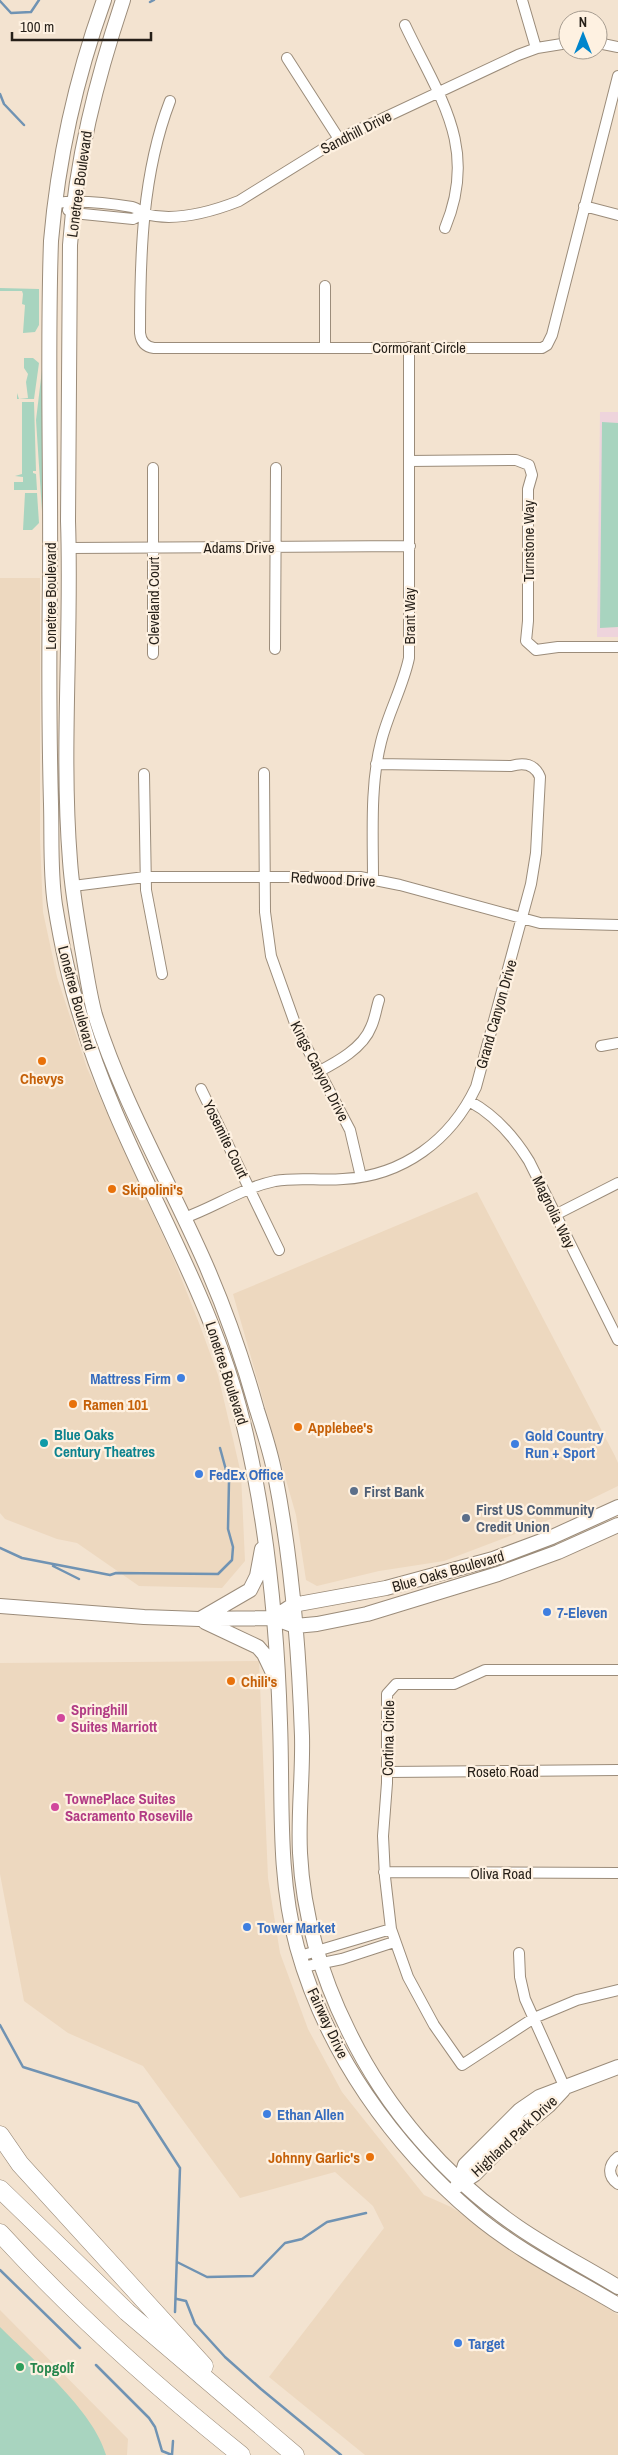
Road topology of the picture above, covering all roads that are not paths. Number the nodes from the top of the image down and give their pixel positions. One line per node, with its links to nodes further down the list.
1 (104, 0): 12 (main road, Lonetree Boulevard)
2 (122, 0): 14 (main road, Lonetree Boulevard)
3 (522, 0): 6 (street)
4 (405, 25): 9 (street)
5 (558, 45): 6 (street, Sandhill Drive)
6 (536, 48): 9 (street, Sandhill Drive)
7 (286, 58): 11 (street)
8 (618, 76): 13 (street, Cormorant Circle)
9 (437, 92): 11 (street, Sandhill Drive); 17 (street)
10 (170, 101): 15 (street)
11 (339, 139): 15 (street, Sandhill Drive)
12 (56, 203): 14 (street, Sandhill Drive); 19 (main road, Lonetree Boulevard)
13 (584, 206): 16 (street); 20 (street, Cormorant Circle)
14 (73, 207): 15 (street, Sandhill Drive); 22 (main road, Lonetree Boulevard)
15 (145, 214): 21 (street, Cormorant Circle)
16 (618, 215)
17 (445, 228)
18 (325, 286): 21 (street)
19 (50, 346): 22 (main road, Lonetree Boulevard); 26 (main road, Lonetree Boulevard)
20 (409, 347): 21 (street, Cormorant Circle); 23 (street, Brant Way)
21 (325, 348)
22 (69, 403): 30 (main road, Lonetree Boulevard)
23 (409, 461): 27 (street, Brant Way); 31 (street, Turnstone Way)
24 (153, 468): 28 (street, Cleveland Court)
25 (276, 468): 29 (street)
26 (50, 546): 30 (main road); 41 (main road, Lonetree Boulevard)
27 (410, 546): 29 (street, Adams Drive); 34 (street, Brant Way)
28 (153, 547): 29 (street, Adams Drive); 30 (street, Adams Drive); 33 (street, Cleveland Court)
29 (276, 547): 32 (street)
30 (69, 548): 40 (main road, Lonetree Boulevard)
31 (618, 647)
32 (276, 649)
33 (153, 654)
34 (376, 764): 39 (street, Brant Way); 42 (street, Grand Canyon Drive)
35 (264, 773): 37 (street, Kings Canyon Drive)
36 (144, 774): 38 (street)
37 (265, 876): 38 (street, Redwood Drive); 39 (street, Redwood Drive); 48 (street, Kings Canyon Drive)
38 (145, 877): 40 (street, Redwood Drive); 44 (street)
39 (373, 879): 42 (street, Redwood Drive)
40 (73, 886): 41 (main road); 55 (main road, Lonetree Boulevard)
41 (53, 888): 56 (main road, Lonetree Boulevard)
42 (523, 919): 43 (street, Redwood Drive); 50 (street, Grand Canyon Drive)
43 (618, 925)
44 (162, 974)
45 (378, 1000): 48 (street)
46 (618, 1043): 47 (street)
47 (600, 1046)
48 (318, 1072): 51 (street, Kings Canyon Drive)
49 (202, 1089): 53 (street, Yosemite Court)
50 (469, 1101): 51 (street, Grand Canyon Drive); 54 (street, Magnolia Way)
51 (361, 1177): 53 (street, Grand Canyon Drive)
52 (618, 1183): 54 (street)
53 (250, 1189): 55 (street, Grand Canyon Drive); 57 (street, Yosemite Court)
54 (555, 1215): 58 (street, Magnolia Way)
55 (184, 1218): 56 (main road); 62 (main road, Lonetree Boulevard)
56 (169, 1226): 61 (main road, Lonetree Boulevard)
57 (279, 1250)
58 (616, 1333)
59 (618, 1507): 62 (main road, Blue Oaks Boulevard)
60 (618, 1525): 66 (main road, Blue Oaks Boulevard)
61 (265, 1536): 64 (main road, Lonetree Boulevard); 65 (main road)
62 (293, 1605): 64 (main road, Blue Oaks Boulevard); 66 (main road, Lonetree Boulevard)
63 (0, 1606): 65 (main road, Blue Oaks Boulevard)
64 (273, 1618): 65 (main road, Blue Oaks Boulevard); 66 (main road, Blue Oaks Boulevard); 68 (main road, Fairway Drive)
65 (200, 1620): 68 (main road)
66 (295, 1626): 76 (main road, Fairway Drive)
67 (618, 1670): 70 (street, Cortina Circle)
68 (278, 1683): 77 (main road, Fairway Drive)
69 (618, 1770): 70 (street, Roseto Road)
70 (387, 1772): 71 (street, Cortina Circle)
71 (384, 1872): 72 (street, Oliva Road); 73 (street, Cortina Circle)
72 (618, 1873)
73 (391, 1929): 74 (street, Cortina Circle); 76 (street)
74 (394, 1942): 76 (street); 79 (street, Cortina Circle)
75 (520, 1952): 79 (street)
76 (319, 1957): 77 (street); 84 (main road, Fairway Drive)
77 (302, 1962): 87 (main road, Fairway Drive)
78 (618, 1990): 79 (street, Cortina Circle)
79 (534, 2018): 81 (street)
80 (618, 2067): 81 (main road, Highland Park Drive)
81 (565, 2088): 84 (main road, Highland Park Drive)
82 (0, 2135): 93 (highway)
83 (618, 2157): 85 (street)
84 (460, 2182): 87 (main road, Highland Park Drive); 89 (main road, Fairway Drive)
85 (618, 2184)
86 (0, 2188): 93 (highway)
87 (450, 2192): 90 (main road, Fairway Drive)
88 (0, 2232): 94 (highway)
89 (618, 2287)
90 (603, 2296): 91 (main road); 92 (main road, Fairway Drive)
91 (618, 2297)
92 (618, 2306)
93 (253, 2420): 95 (highway)
94 (241, 2455)
95 (295, 2455)

